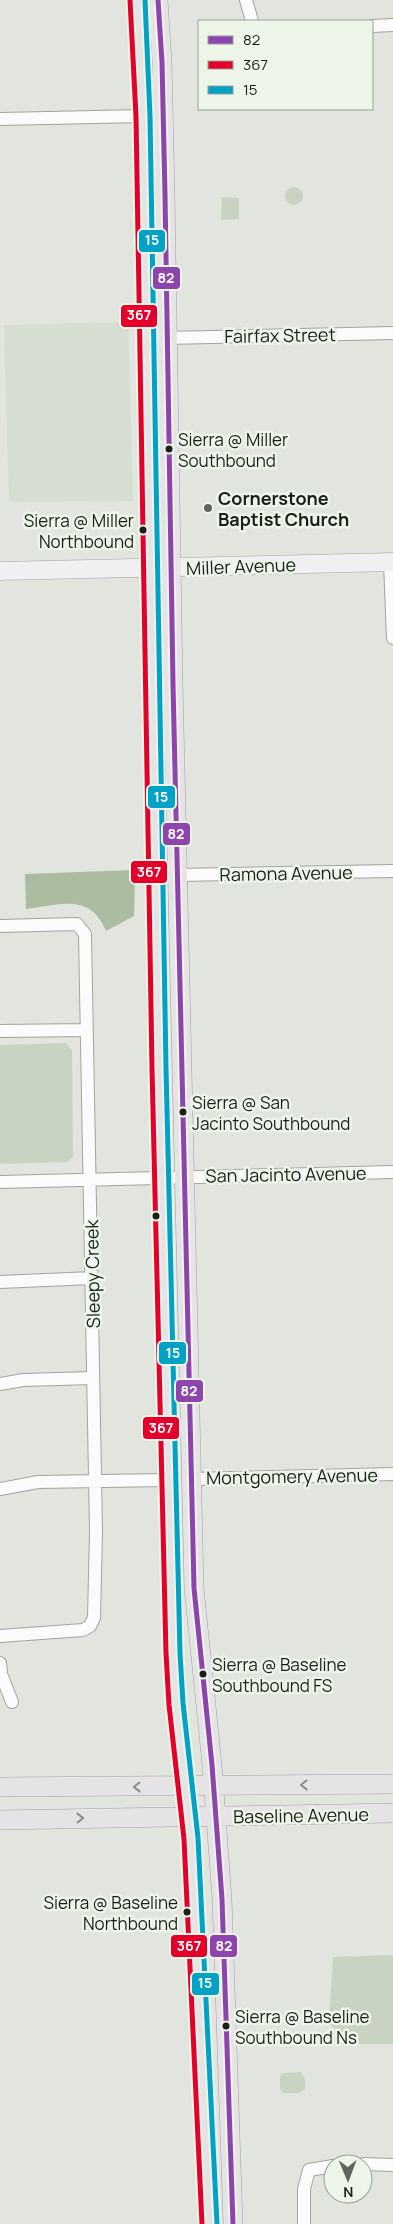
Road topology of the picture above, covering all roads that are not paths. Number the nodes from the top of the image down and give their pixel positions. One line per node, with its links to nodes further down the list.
1 (137, 0): 7 (main road)
2 (158, 0): 10 (main road)
3 (246, 0): 4 (street)
4 (252, 20)
5 (393, 25): 6 (street)
6 (373, 26)
7 (144, 116): 8 (street); 12 (main road)
8 (0, 118)
9 (393, 333): 10 (street, Fairfax Street)
10 (166, 338): 13 (main road)
11 (392, 562): 13 (street, Miller Avenue); 15 (street)
12 (150, 568): 13 (street, Miller Avenue); 14 (street, Miller Avenue); 23 (main road)
13 (171, 568): 17 (main road)
14 (0, 571)
15 (393, 638)
16 (393, 871): 17 (street, Ramona Avenue)
17 (178, 875): 22 (main road)
18 (0, 926): 19 (street, Sleepy Creek)
19 (86, 1030): 20 (street); 24 (street, Sleepy Creek)
20 (0, 1031)
21 (393, 1172): 22 (street, San Jacinto Avenue)
22 (185, 1176): 23 (street, San Jacinto Avenue); 31 (main road)
23 (162, 1177): 24 (street, San Jacinto Avenue); 32 (main road)
24 (89, 1179): 25 (street, San Jacinto Avenue); 26 (street, Sleepy Creek)
25 (0, 1182)
26 (92, 1278): 27 (street); 28 (street, Sleepy Creek)
27 (0, 1282)
28 (93, 1378): 29 (street); 33 (street, Sleepy Creek)
29 (0, 1384)
30 (393, 1474): 31 (street, Montgomery Avenue)
31 (191, 1479): 40 (main road)
32 (168, 1480): 33 (street); 39 (main road)
33 (96, 1482): 34 (street); 35 (street, Sleepy Creek)
34 (0, 1489)
35 (0, 1636)
36 (0, 1663): 37 (street)
37 (12, 1702)
38 (393, 1784): 40 (main road, Baseline Avenue, one-way to 40)
39 (185, 1786): 40 (main road, Baseline Avenue); 41 (main road, Baseline Avenue, one-way to 41); 44 (main road)
40 (213, 1786): 43 (main road)
41 (0, 1787)
42 (393, 1813): 43 (main road, Baseline Avenue)
43 (215, 1816): 44 (main road, Baseline Avenue); 50 (main road)
44 (189, 1817): 45 (main road, Baseline Avenue, one-way to 44); 49 (main road)
45 (0, 1820)
46 (373, 2164): 47 (street)
47 (393, 2165)
48 (323, 2168): 51 (street)
49 (210, 2224)
50 (233, 2224)
51 (304, 2224)

